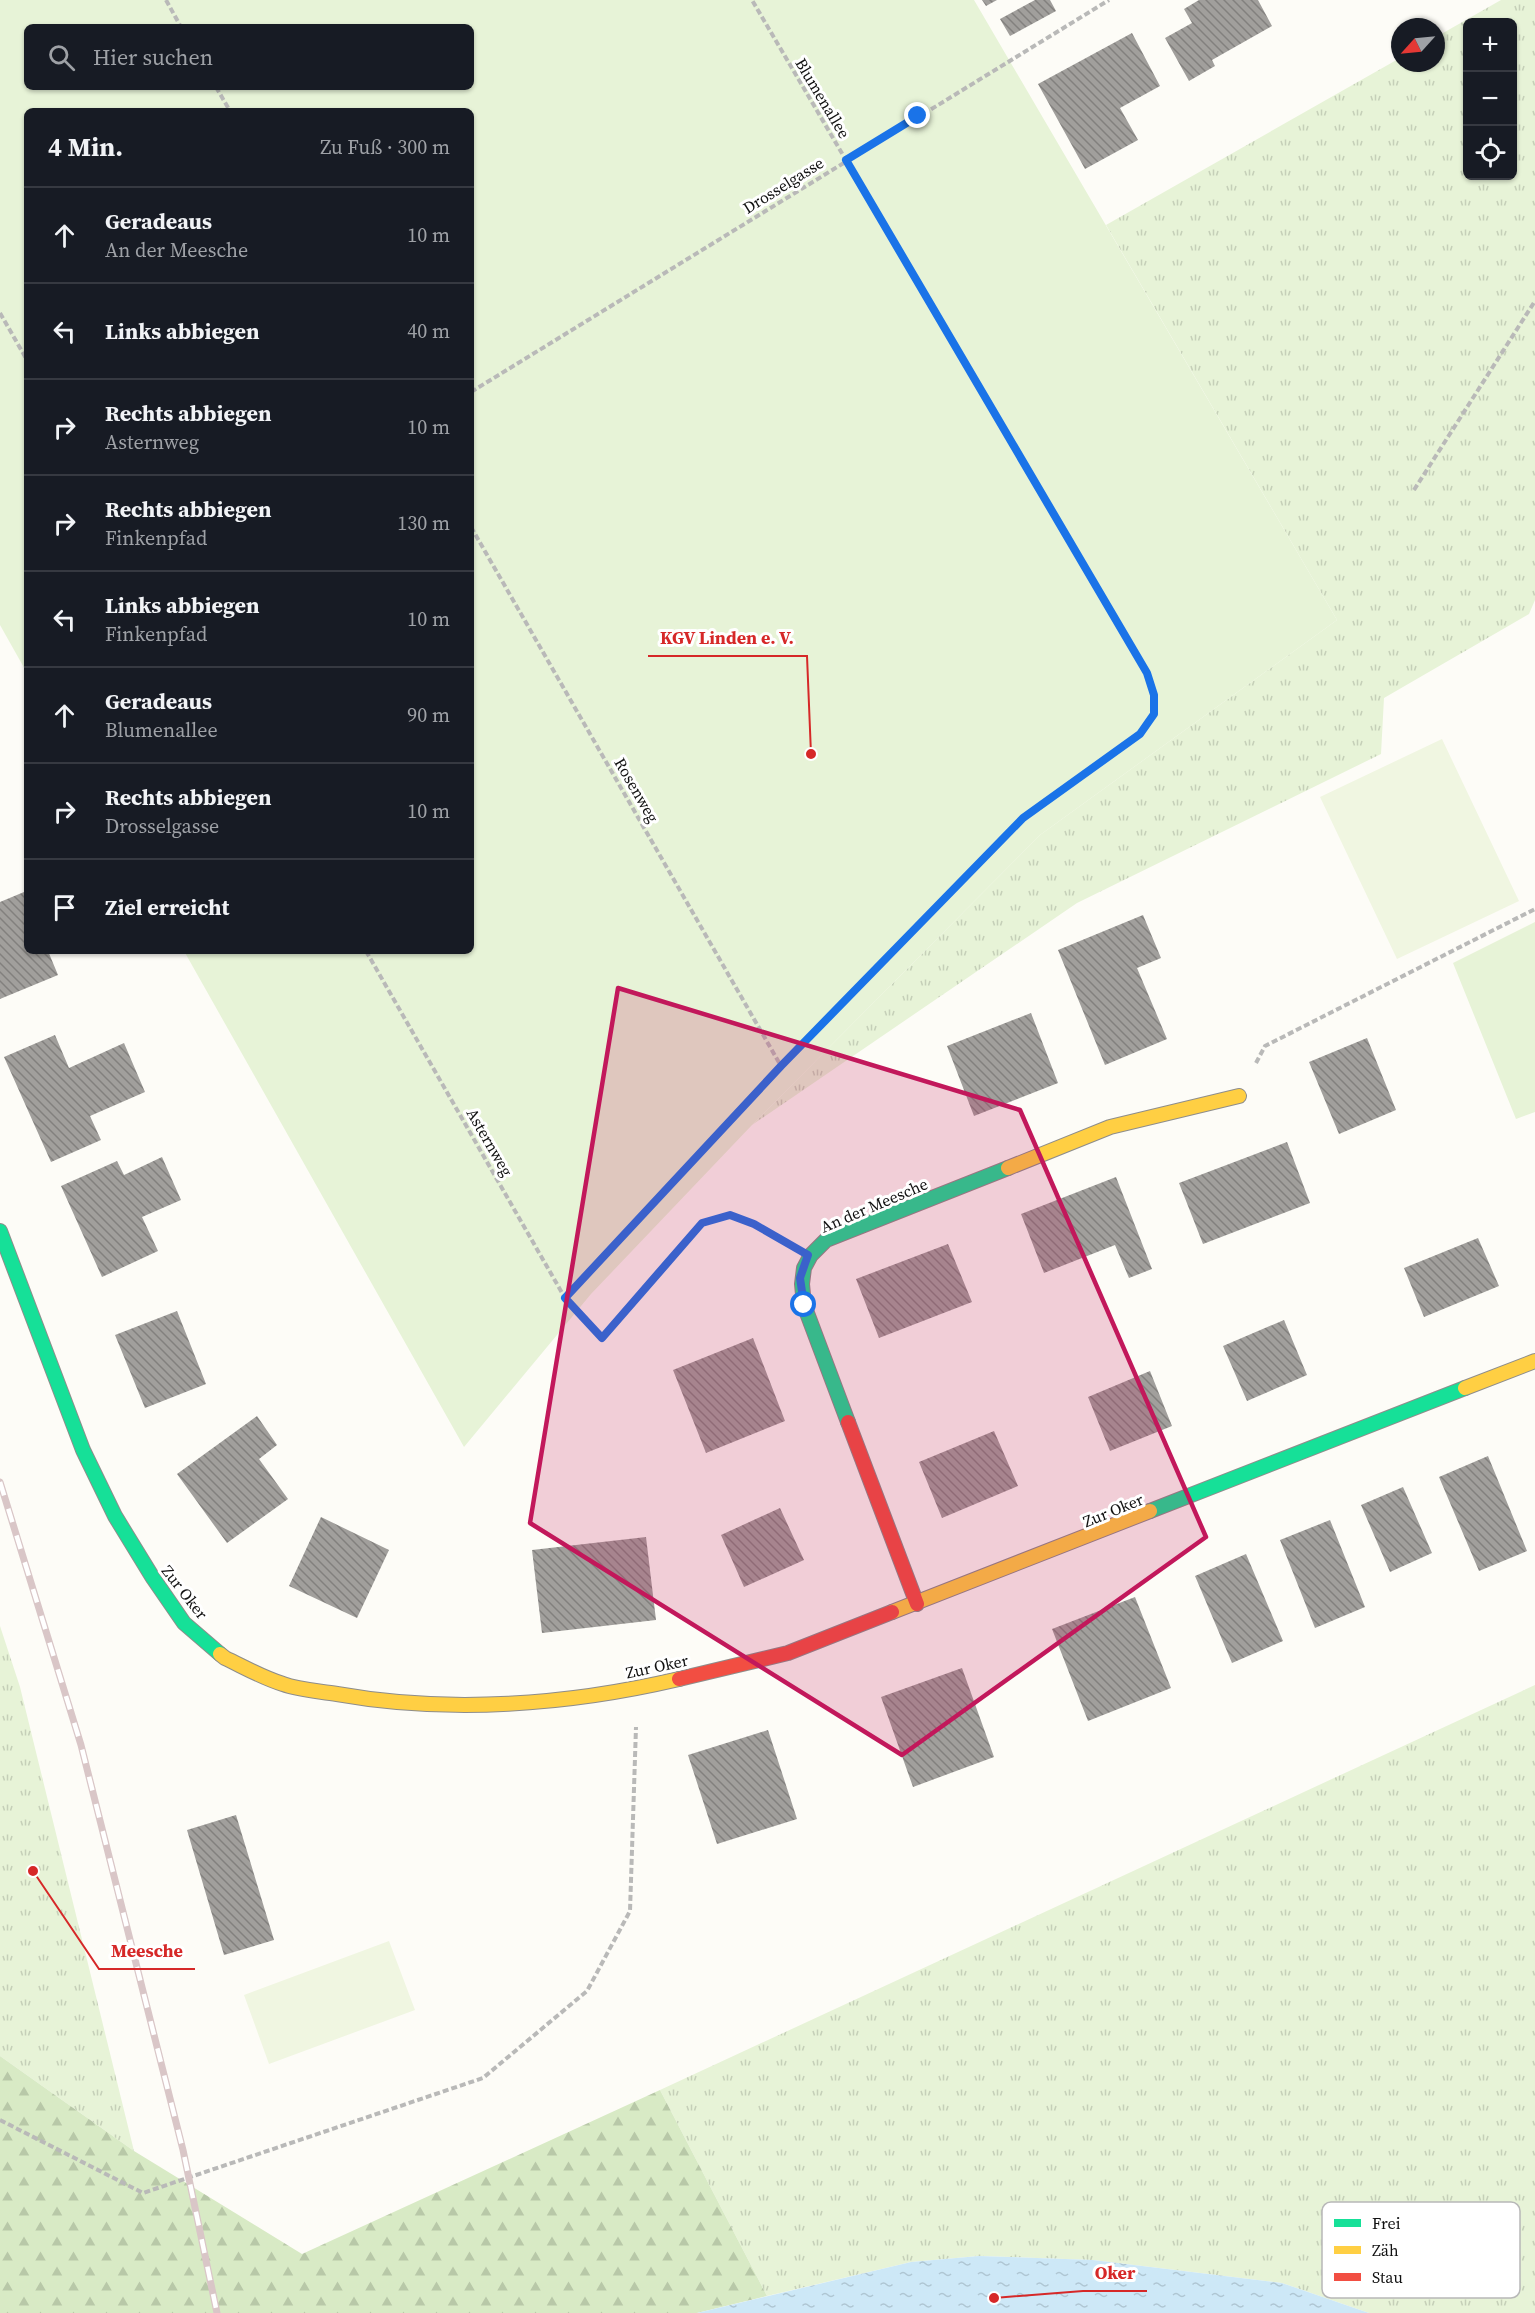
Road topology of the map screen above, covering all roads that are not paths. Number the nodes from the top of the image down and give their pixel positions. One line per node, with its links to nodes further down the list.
1 (1239, 1096): 4 (street, An der Meesche)
2 (0, 1231): 4 (street, Zur Oker)
3 (1535, 1361): 4 (street, Zur Oker)
4 (917, 1604)

